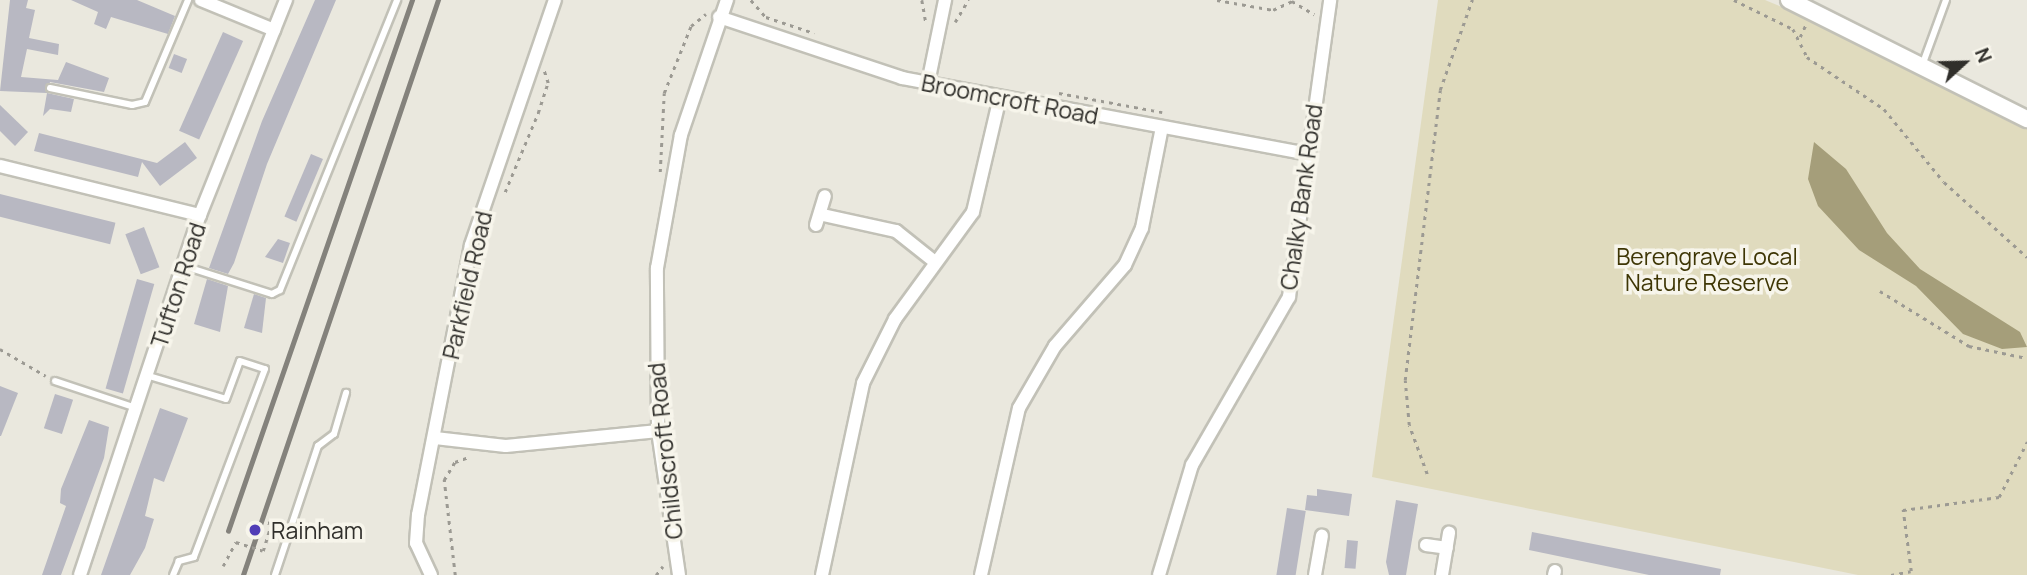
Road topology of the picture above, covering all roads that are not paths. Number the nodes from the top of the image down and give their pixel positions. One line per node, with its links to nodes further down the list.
1 (188, 0): 15 (lane)
2 (201, 0): 12 (street)
3 (286, 0): 12 (street, Tufton Road)
4 (397, 0): 24 (lane)
5 (555, 0): 30 (street, Parkfield Road)
6 (727, 0): 11 (street, Childscroft Road)
7 (945, 0): 14 (street)
8 (1330, 0): 19 (street, Chalky Bank Road)
9 (1789, 0): 13 (street)
10 (1946, 0): 13 (lane)
11 (719, 17): 14 (street, Broomcroft Road); 29 (street, Childscroft Road)
12 (274, 30): 22 (street, Tufton Road)
13 (1923, 63): 17 (street)
14 (928, 83): 16 (street, Broomcroft Road)
15 (50, 88)
16 (1000, 97): 18 (street, Broomcroft Road); 23 (street)
17 (2027, 119)
18 (1165, 122): 19 (street, Broomcroft Road); 41 (street)
19 (1307, 154): 42 (street, Chalky Bank Road)
20 (0, 166): 22 (street)
21 (825, 196): 23 (street)
22 (200, 215): 24 (street, Tufton Road)
23 (934, 262): 40 (street)
24 (184, 266): 25 (street, Tufton Road)
25 (149, 376): 28 (street, Tufton Road); 36 (lane)
26 (55, 382): 28 (lane)
27 (346, 393): 37 (lane)
28 (138, 408): 35 (street, Tufton Road)
29 (658, 431): 30 (street); 39 (street, Childscroft Road)
30 (435, 438): 38 (street, Parkfield Road)
31 (1449, 533): 34 (street)
32 (1322, 536): 43 (street)
33 (1426, 545): 34 (street)
34 (1447, 548): 44 (street)
35 (79, 575)
36 (173, 575)
37 (275, 575)
38 (431, 575)
39 (679, 575)
40 (822, 575)
41 (981, 575)
42 (1159, 575)
43 (1315, 575)
44 (1442, 575)

